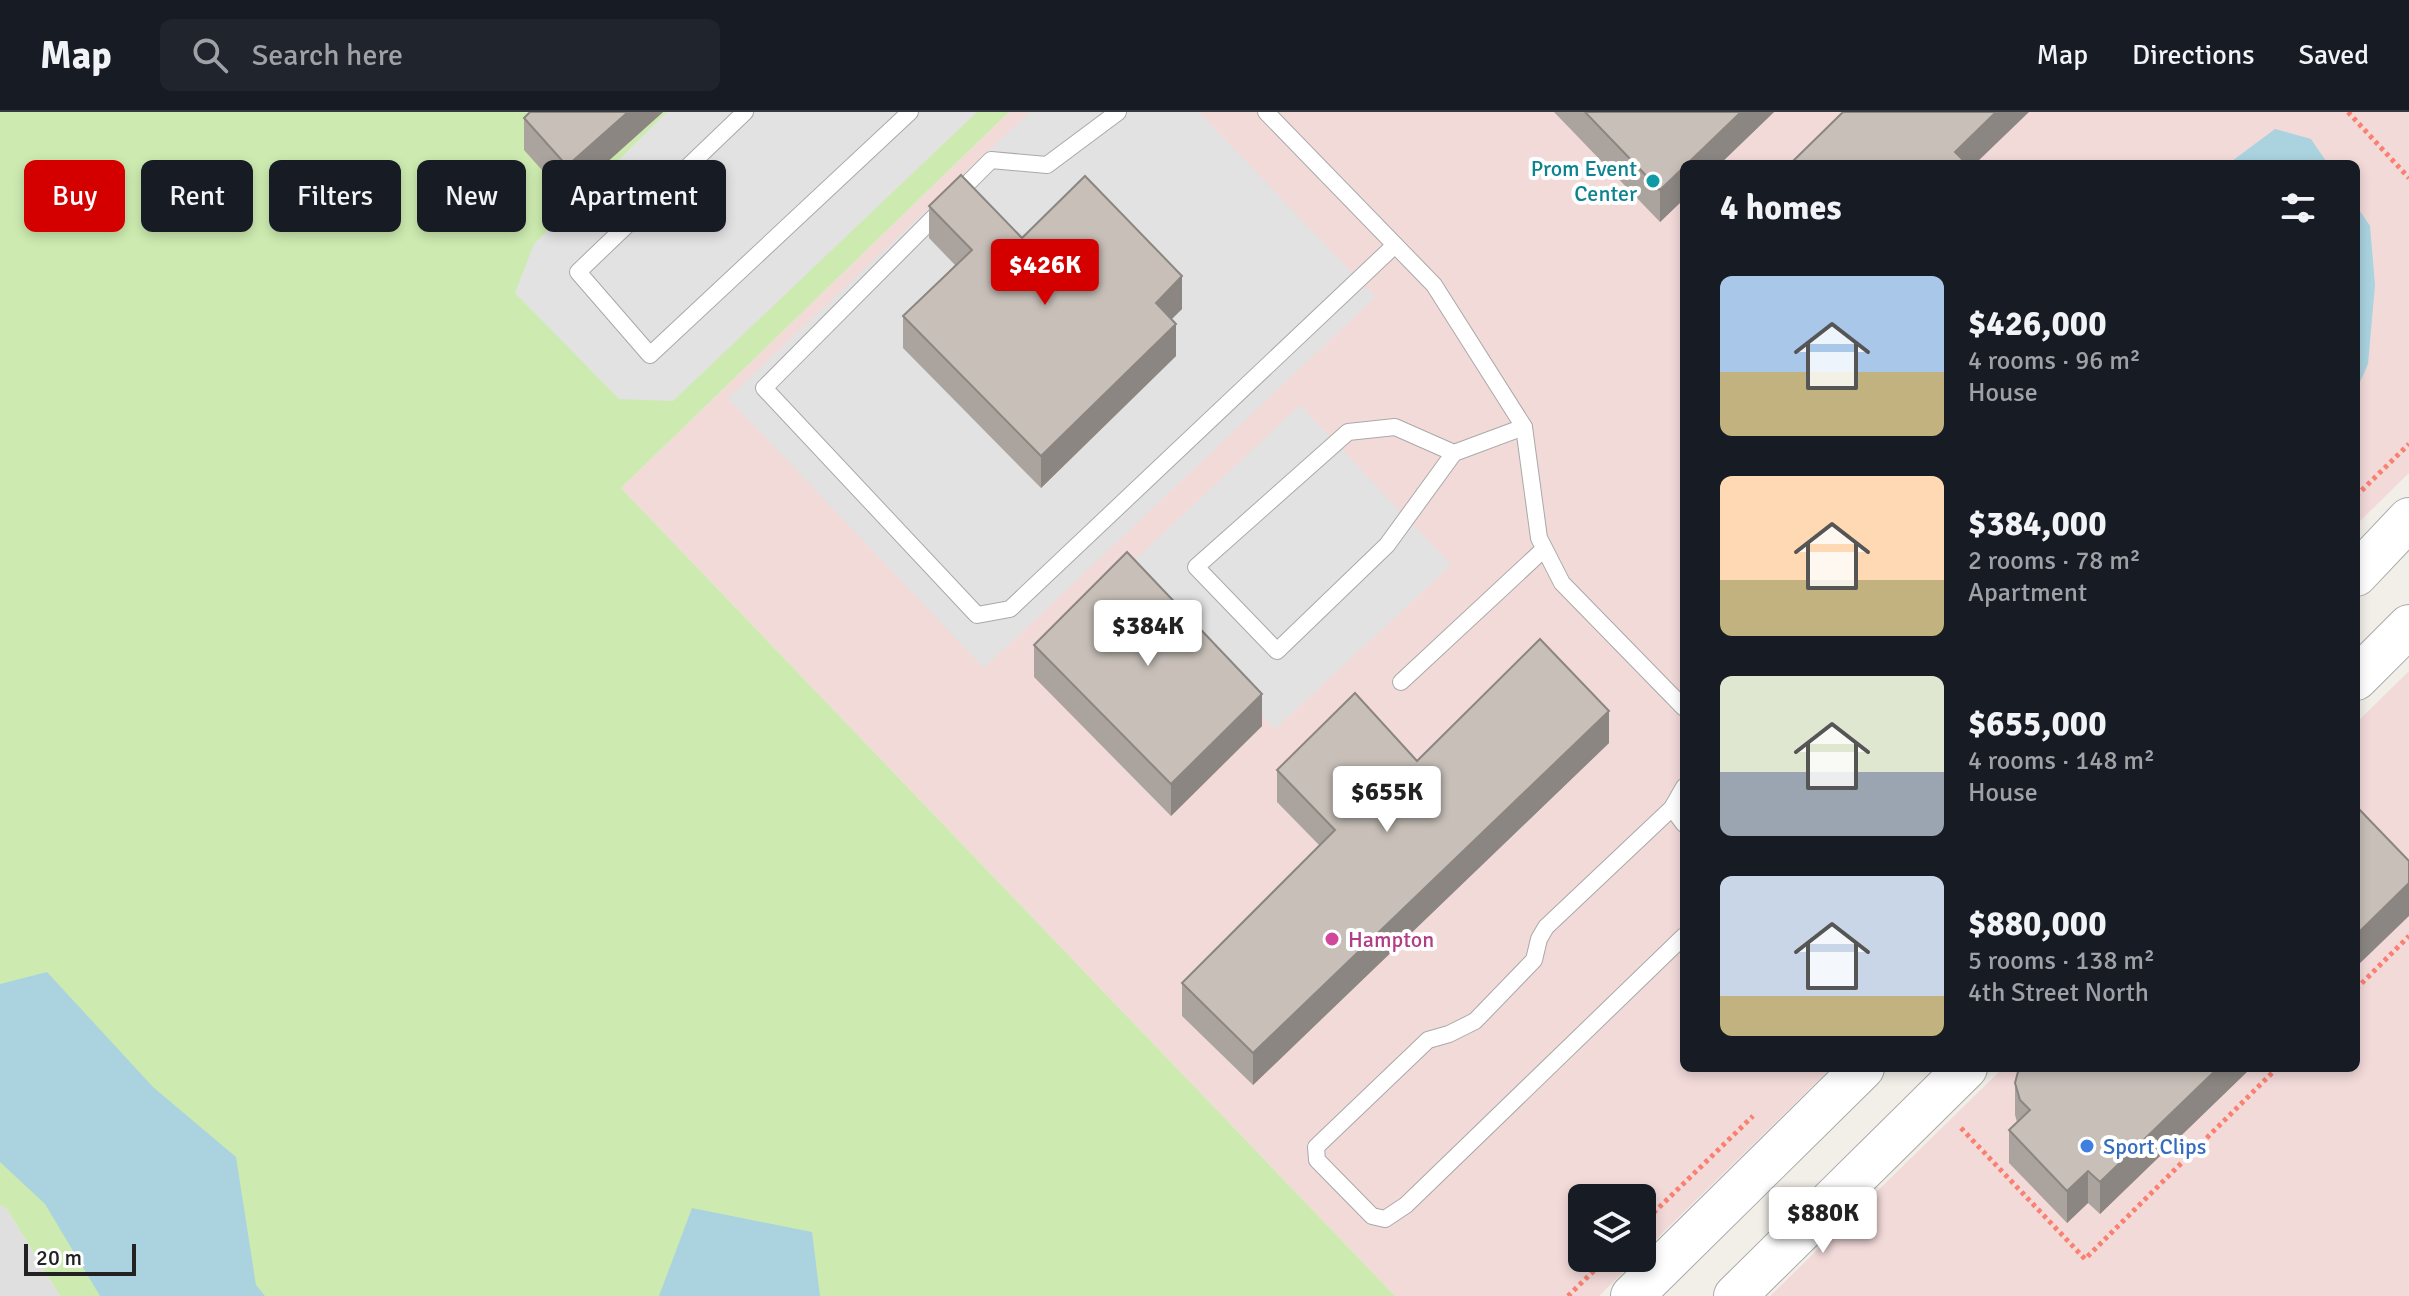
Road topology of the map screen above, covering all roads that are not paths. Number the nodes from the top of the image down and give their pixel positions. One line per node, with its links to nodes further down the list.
1 (745, 112): 2 (lane)
2 (910, 112)
3 (1118, 112): 5 (lane)
4 (1266, 112): 5 (lane)
5 (1395, 245): 6 (lane)
6 (1524, 427): 7 (lane); 9 (lane)
7 (1454, 453): 7 (lane)
8 (2409, 519): 10 (street)
9 (1544, 549): 13 (lane); 14 (lane)
10 (2360, 571)
11 (2409, 626): 12 (street)
12 (2360, 675)
13 (1401, 682)
14 (1680, 704)
15 (1680, 794): 16 (lane)
16 (1672, 808): 17 (lane); 18 (lane)
17 (1680, 819)
18 (1680, 940)
19 (1859, 1072): 21 (street)
20 (1962, 1072): 22 (street)
21 (1632, 1296)
22 (1735, 1296)

